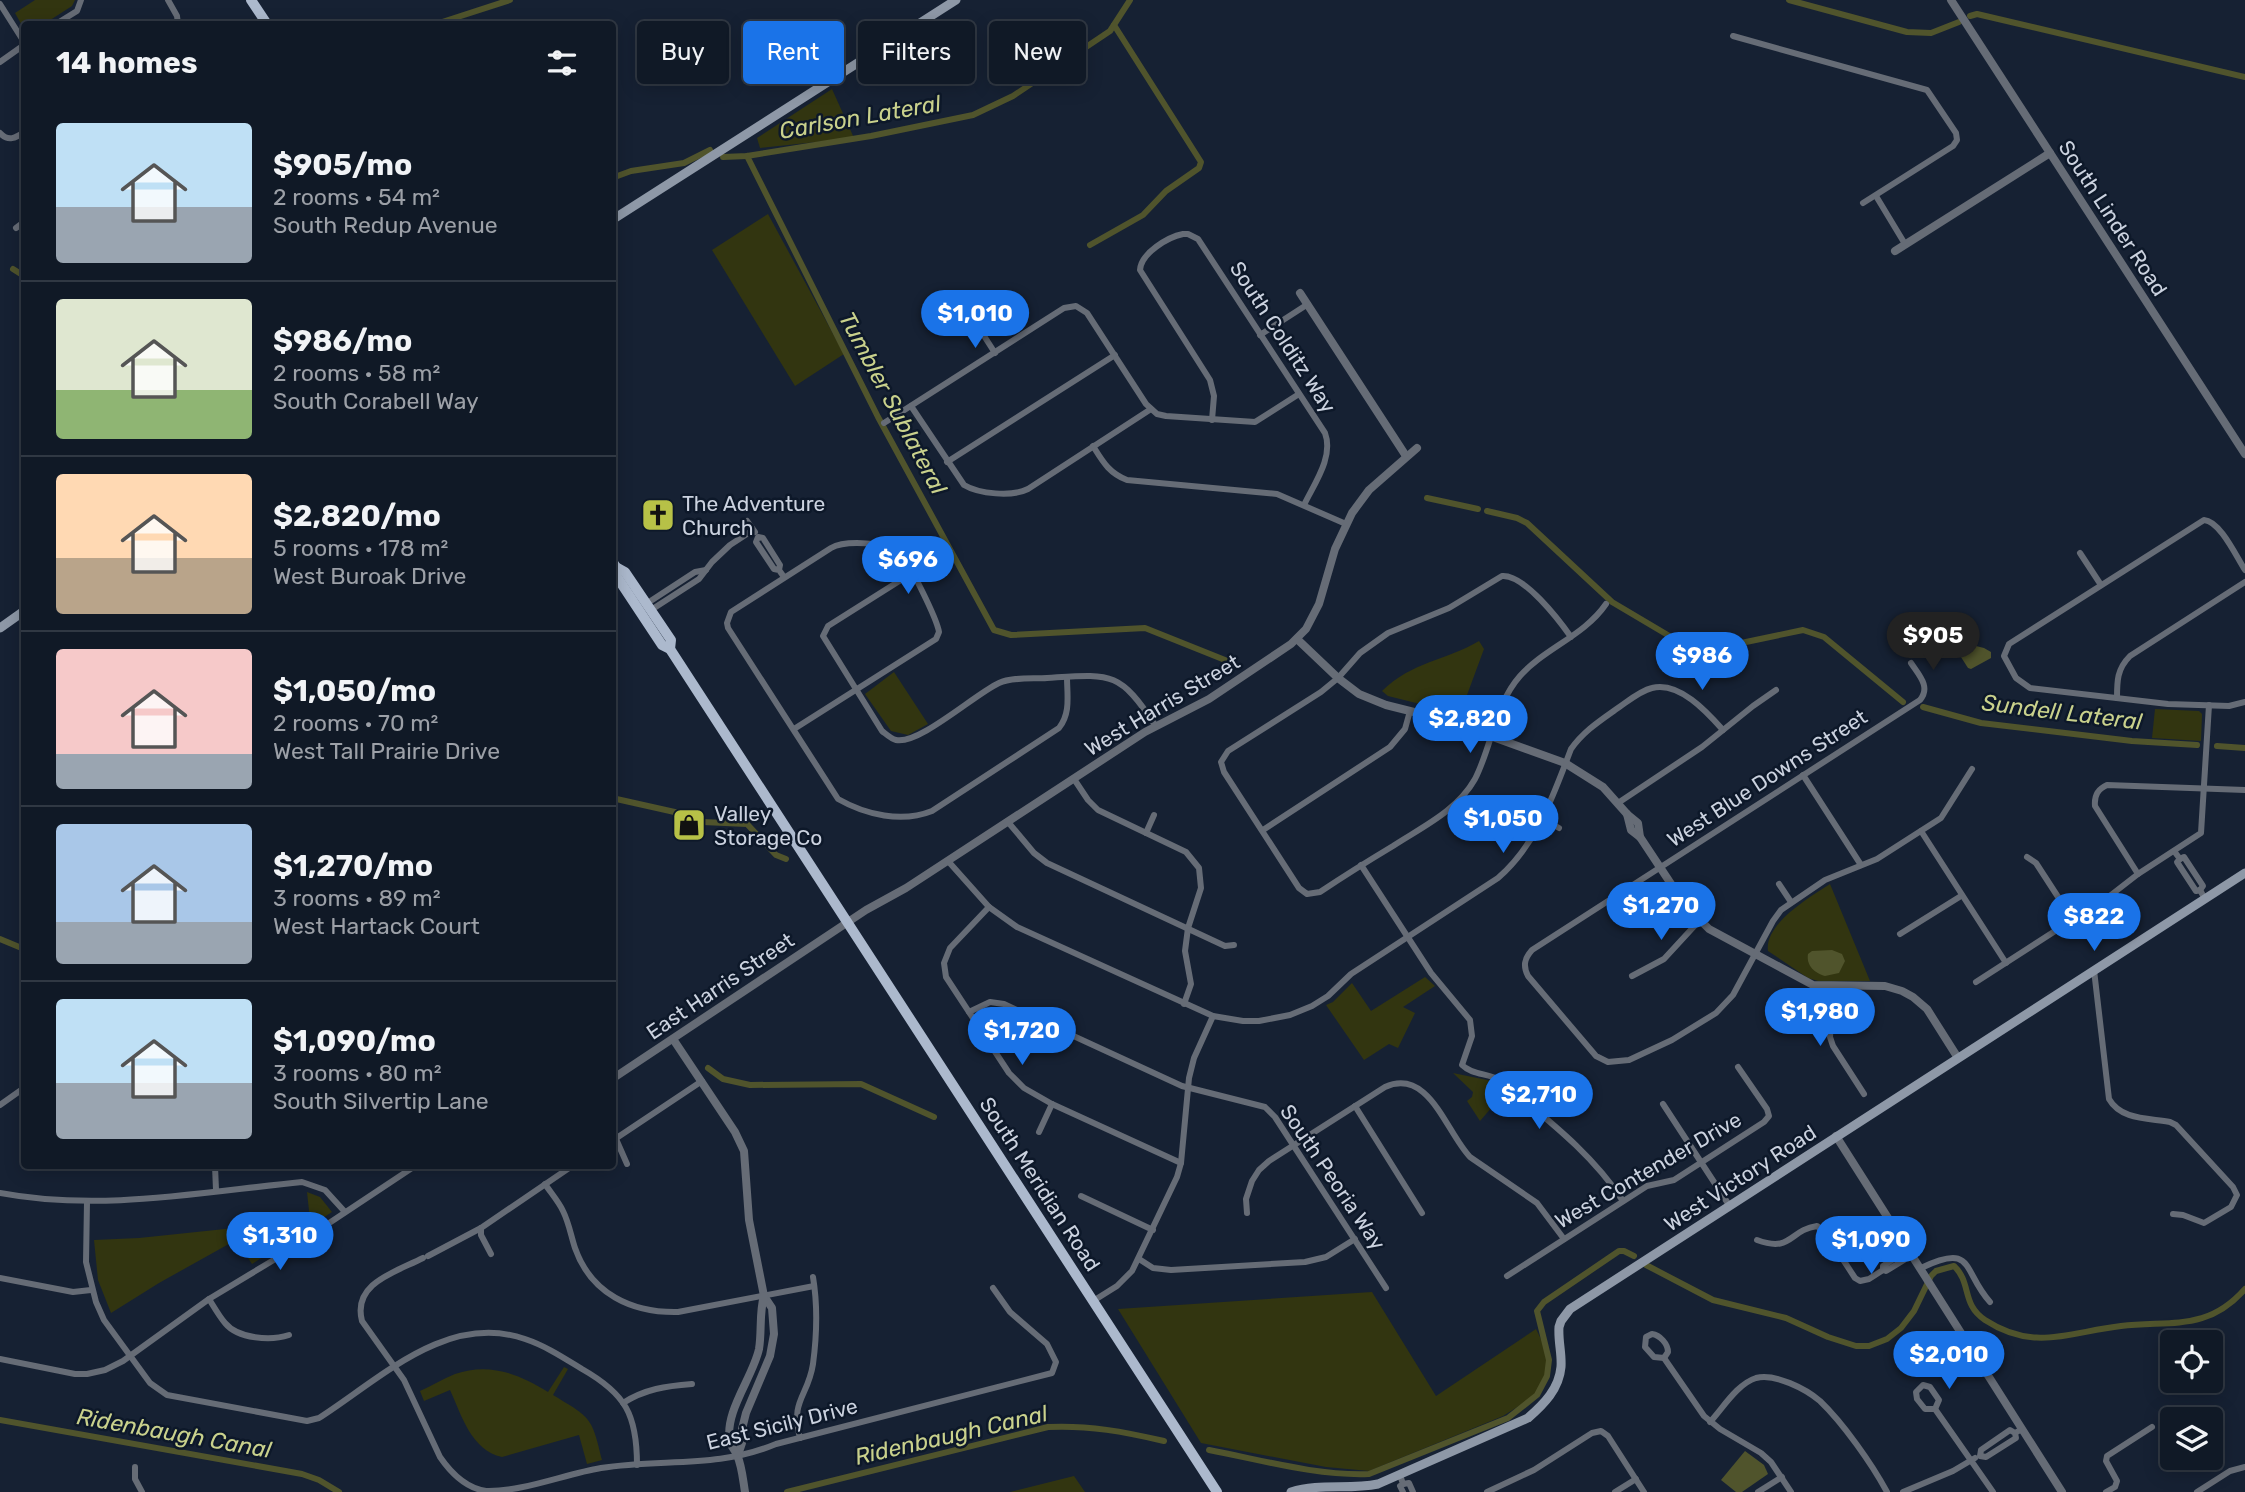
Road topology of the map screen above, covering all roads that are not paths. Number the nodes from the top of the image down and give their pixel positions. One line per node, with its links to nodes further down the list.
1 (81, 0): 7 (street)
2 (168, 0): 8 (street)
3 (251, 0): 9 (main road)
4 (956, 0): 19 (main road)
5 (1951, 0): 16 (street, South Linder Road)
6 (0, 4): 11 (street)
7 (61, 21)
8 (178, 21)
9 (265, 21)
10 (1733, 36): 17 (street)
11 (21, 38)
12 (21, 45): 13 (street)
13 (0, 62)
14 (0, 133): 15 (street)
15 (21, 135)
16 (2050, 153): 22 (street); 37 (street, South Linder Road)
17 (1876, 196): 18 (street); 22 (street)
18 (1863, 203)
19 (616, 217)
20 (21, 224): 21 (street)
21 (16, 228)
22 (1906, 244): 23 (street)
23 (1895, 251)
24 (1300, 293): 25 (street)
25 (1308, 304): 27 (street); 38 (street)
26 (977, 325): 28 (street)
27 (1261, 335): 30 (street, South Colditz Way); 33 (street, South Colditz Way)
28 (995, 353): 29 (street); 31 (street)
29 (1115, 355): 32 (street); 39 (street)
30 (1299, 394): 33 (street); 40 (street, South Colditz Way)
31 (911, 406): 34 (street); 39 (street)
32 (1151, 409): 33 (street); 35 (street)
33 (1212, 420)
34 (884, 423)
35 (1093, 446): 39 (street); 40 (street)
36 (1417, 448): 38 (street, West Harris Street)
37 (2245, 454)
38 (1406, 456): 42 (street, West Harris Street)
39 (947, 462)
40 (1304, 505): 42 (street)
41 (747, 521): 43 (street)
42 (1346, 524): 56 (street, West Harris Street)
43 (753, 530): 48 (street); 52 (street)
44 (2080, 553): 50 (street)
45 (616, 567): 52 (main road, South Meridian Road)
46 (2245, 570): 50 (street)
47 (912, 573): 48 (street); 60 (street); 60 (street)
48 (784, 577): 67 (street)
49 (2245, 582): 62 (street)
50 (2101, 585): 62 (street)
51 (1606, 604): 55 (street)
52 (646, 609): 99 (main road, South Meridian Road)
53 (21, 613): 54 (main road)
54 (0, 628)
55 (1571, 637): 59 (street); 69 (street)
56 (1297, 639): 59 (street); 66 (street, West Harris Street)
57 (1911, 663): 72 (street, West Blue Downs Street)
58 (1067, 677): 60 (street); 66 (street); 67 (street)
59 (1338, 678): 65 (street); 81 (street)
60 (856, 690): 67 (street)
61 (1776, 690): 68 (street)
62 (2117, 698): 64 (street)
63 (2245, 702): 64 (street)
64 (2209, 705): 74 (street)
65 (1410, 711): 69 (street); 81 (street)
66 (1155, 725): 73 (street, West Harris Street)
67 (794, 729)
68 (1723, 730): 70 (street); 76 (street)
69 (1492, 737): 70 (street); 87 (street)
70 (1565, 763): 76 (street); 78 (street)
71 (1972, 769): 82 (street)
72 (1803, 775): 88 (street); 89 (street, West Blue Downs Street)
73 (1074, 779): 79 (street, West Harris Street); 83 (street)
74 (2205, 789): 75 (street); 84 (street); 91 (street)
75 (2245, 790)
76 (1618, 803): 89 (street)
77 (1154, 816): 83 (street)
78 (1543, 819): 80 (street); 102 (street)
79 (1008, 822): 86 (street, West Harris Street); 100 (street)
80 (1559, 828)
81 (1263, 830): 87 (street)
82 (1920, 831): 88 (street); 94 (street)
83 (1146, 833): 100 (street)
84 (2174, 851): 91 (street); 93 (street)
85 (2027, 857): 98 (street)
86 (948, 861): 96 (street); 99 (street, West Harris Street)
87 (1361, 866): 102 (street)
88 (1861, 866): 95 (street)
89 (1660, 867): 97 (street); 104 (street, West Blue Downs Street)
90 (2245, 873): 93 (main road, West Victory Road)
91 (2138, 874): 98 (street)
92 (1779, 884): 95 (street)
93 (2202, 894): 106 (main road, West Victory Road)
94 (1961, 896): 101 (street); 105 (street)
95 (1791, 902): 104 (street)
96 (989, 907): 110 (street); 111 (street)
97 (1699, 920): 104 (street); 107 (street)
98 (2073, 920): 105 (street)
99 (847, 922): 113 (street, East Harris Street); 165 (main road, South Meridian Road)
100 (1188, 928): 103 (street); 110 (street)
101 (1900, 934)
102 (1408, 938): 112 (street); 140 (street)
103 (1234, 945)
104 (1754, 954): 109 (street)
105 (2006, 963): 108 (street)
106 (2094, 970): 114 (main road, West Victory Road); 146 (street)
107 (1632, 976)
108 (1976, 982)
109 (1833, 987): 114 (street); 120 (street)
110 (1184, 1004): 112 (street)
111 (969, 1012): 118 (street, South Peoria Way); 121 (street)
112 (1213, 1016): 118 (street)
113 (673, 1039): 116 (street, East Harris Street); 117 (street)
114 (1958, 1058): 126 (main road, West Victory Road)
115 (1738, 1067): 130 (street, West Contender Drive)
116 (616, 1076)
117 (702, 1081): 127 (street); 163 (street)
118 (1188, 1088): 129 (street, South Peoria Way); 131 (street)
119 (21, 1090): 123 (street)
120 (1864, 1094)
121 (1052, 1104): 125 (street); 131 (street)
122 (1663, 1104): 130 (street)
123 (0, 1105)
124 (1355, 1106): 129 (street); 145 (street); 150 (street)
125 (1039, 1132)
126 (1836, 1136): 142 (main road, West Victory Road); 153 (street)
127 (616, 1139)
128 (616, 1144): 132 (street)
129 (1294, 1145): 144 (street); 149 (street, South Peoria Way)
130 (1701, 1162): 140 (street, West Contender Drive); 142 (street)
131 (1181, 1163): 148 (street)
132 (627, 1164)
133 (215, 1169): 137 (street)
134 (410, 1169): 143 (street)
135 (568, 1169): 136 (street)
136 (545, 1184): 147 (street); 163 (street)
137 (216, 1190): 141 (street); 143 (street)
138 (0, 1193): 141 (street)
139 (1080, 1196): 148 (street)
140 (1623, 1201): 150 (street, West Contender Drive)
141 (87, 1202): 162 (street)
142 (1729, 1205): 186 (main road, West Victory Road)
143 (345, 1212): 164 (street)
144 (1247, 1213)
145 (1422, 1213)
146 (2173, 1214)
147 (481, 1228): 152 (street); 171 (street)
148 (1153, 1230): 154 (street)
149 (1355, 1239): 154 (street); 161 (street, South Peoria Way)
150 (1564, 1239): 156 (street, West Contender Drive)
151 (1757, 1240): 153 (street)
152 (491, 1254)
153 (1908, 1254): 155 (street)
154 (1139, 1259): 165 (street)
155 (1923, 1271): 166 (street); 177 (street)
156 (1507, 1276)
157 (813, 1277): 159 (street)
158 (0, 1278): 162 (street)
159 (814, 1286): 163 (street); 178 (street)
160 (993, 1288): 178 (street, East Sicily Drive)
161 (1386, 1288)
162 (91, 1290): 168 (street)
163 (764, 1296): 179 (street); 179 (street)
164 (209, 1299): 167 (street); 168 (street)
165 (1093, 1301): 189 (main road, South Meridian Road)
166 (1990, 1302)
167 (289, 1335)
168 (130, 1356): 170 (street); 171 (street)
169 (1664, 1358): 175 (street)
170 (0, 1359)
171 (396, 1367): 173 (street); 181 (street, East Sicily Drive)
172 (692, 1384): 173 (street)
173 (623, 1404): 181 (street)
174 (1935, 1409): 180 (street)
175 (1710, 1422): 184 (street); 198 (street)
176 (2152, 1427): 202 (street)
177 (2018, 1431): 180 (street); 201 (street)
178 (800, 1438): 179 (street, East Sicily Drive)
179 (737, 1455): 181 (street, East Sicily Drive); 188 (street)
180 (1972, 1460): 199 (street); 200 (street)
181 (637, 1465)
182 (135, 1467): 187 (street)
183 (2245, 1467): 203 (street)
184 (1782, 1477): 196 (street); 197 (street)
185 (1636, 1479): 193 (street); 194 (street); 195 (street)
186 (1402, 1480): 190 (main road, West Victory Road); 191 (street); 192 (street)
187 (142, 1492)
188 (745, 1492)
189 (1217, 1492)
190 (1291, 1492)
191 (1403, 1492)
192 (1413, 1492)
193 (1487, 1492)
194 (1615, 1492)
195 (1644, 1492)
196 (1759, 1492)
197 (1791, 1492)
198 (1887, 1492)
199 (1903, 1492)
200 (1993, 1492)
201 (2062, 1492)
202 (2106, 1492)
203 (2197, 1492)

